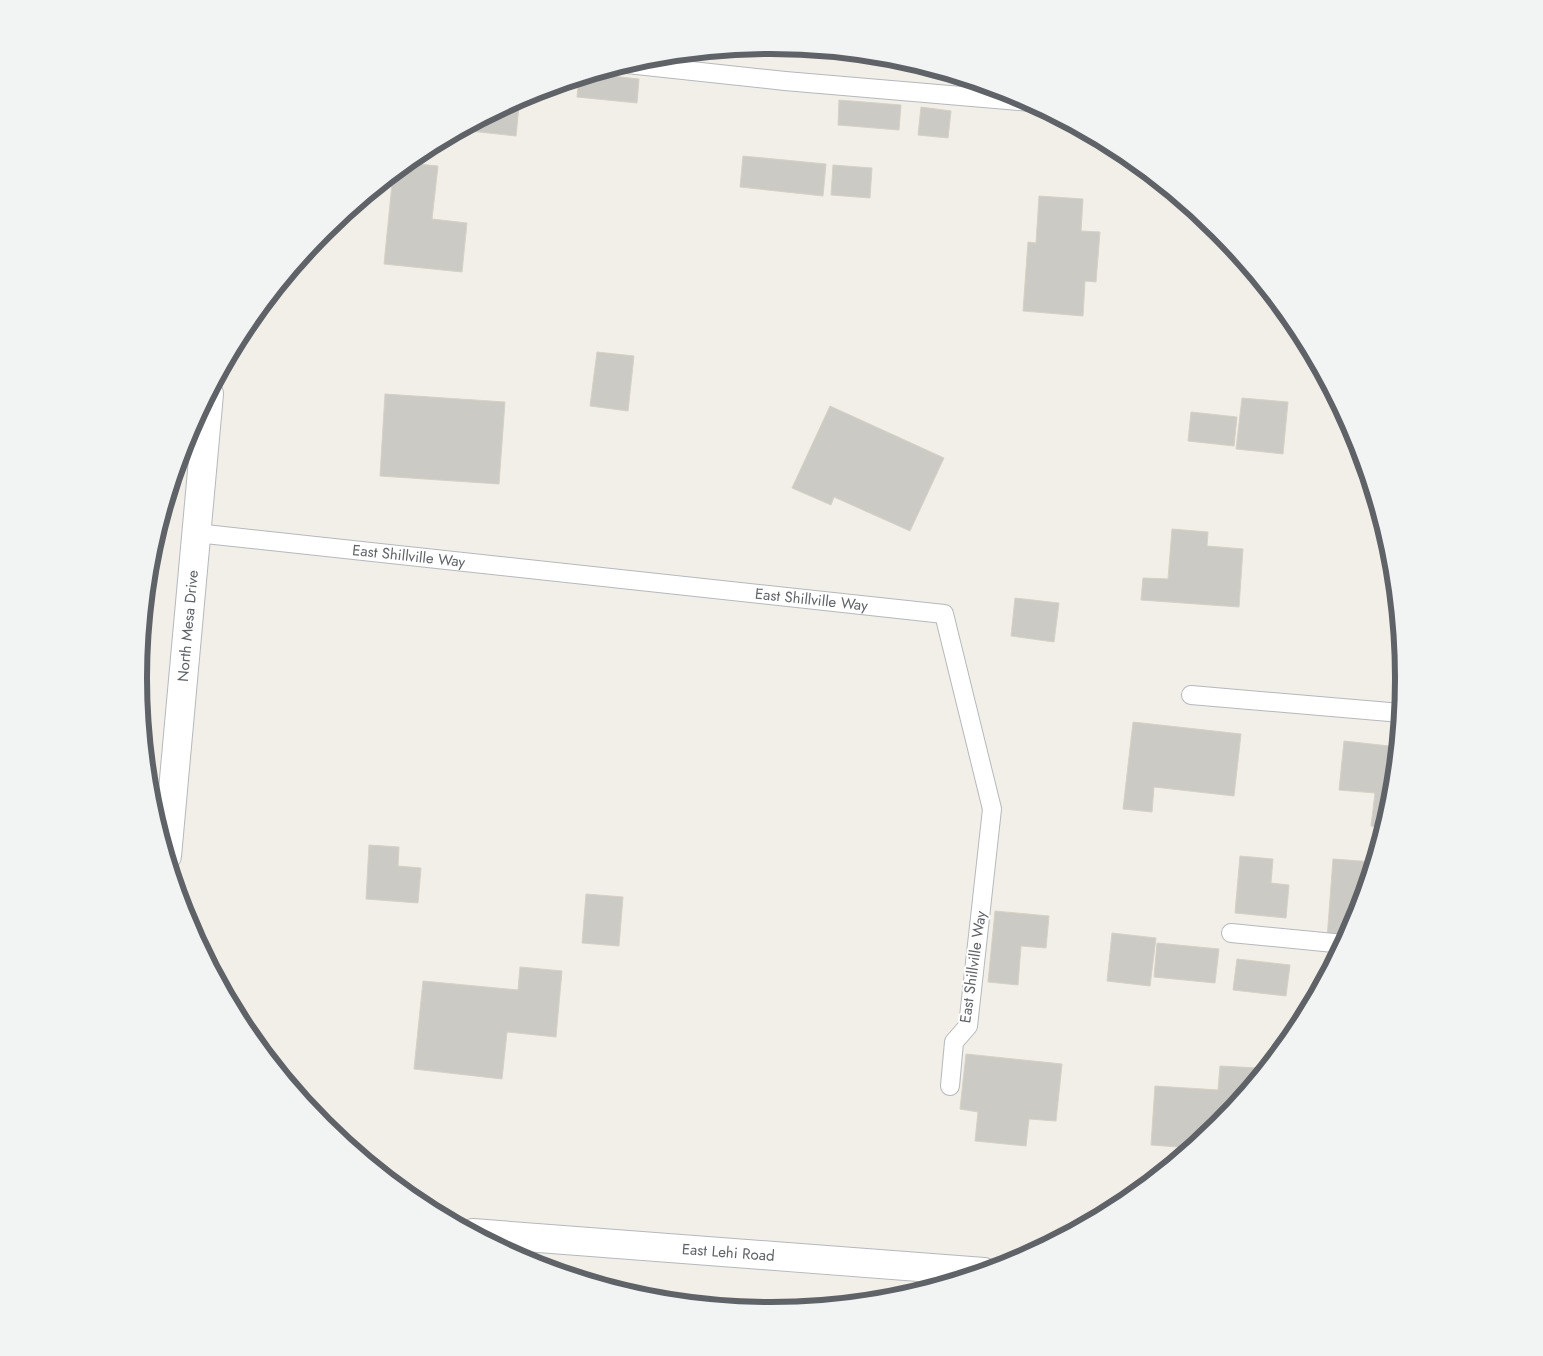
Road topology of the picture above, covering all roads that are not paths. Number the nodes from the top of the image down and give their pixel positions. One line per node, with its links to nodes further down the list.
1 (648, 66): 2 (lane)
2 (1007, 100)
3 (207, 412): 4 (street, North Mesa Drive)
4 (196, 533): 7 (street, North Mesa Drive); 10 (lane, East Shillville Way)
5 (1191, 695): 6 (lane)
6 (1394, 712)
7 (169, 838)
8 (1231, 933): 9 (lane)
9 (1336, 943)
10 (950, 1086)
11 (488, 1234): 12 (street, East Lehi Road)
12 (967, 1271)

